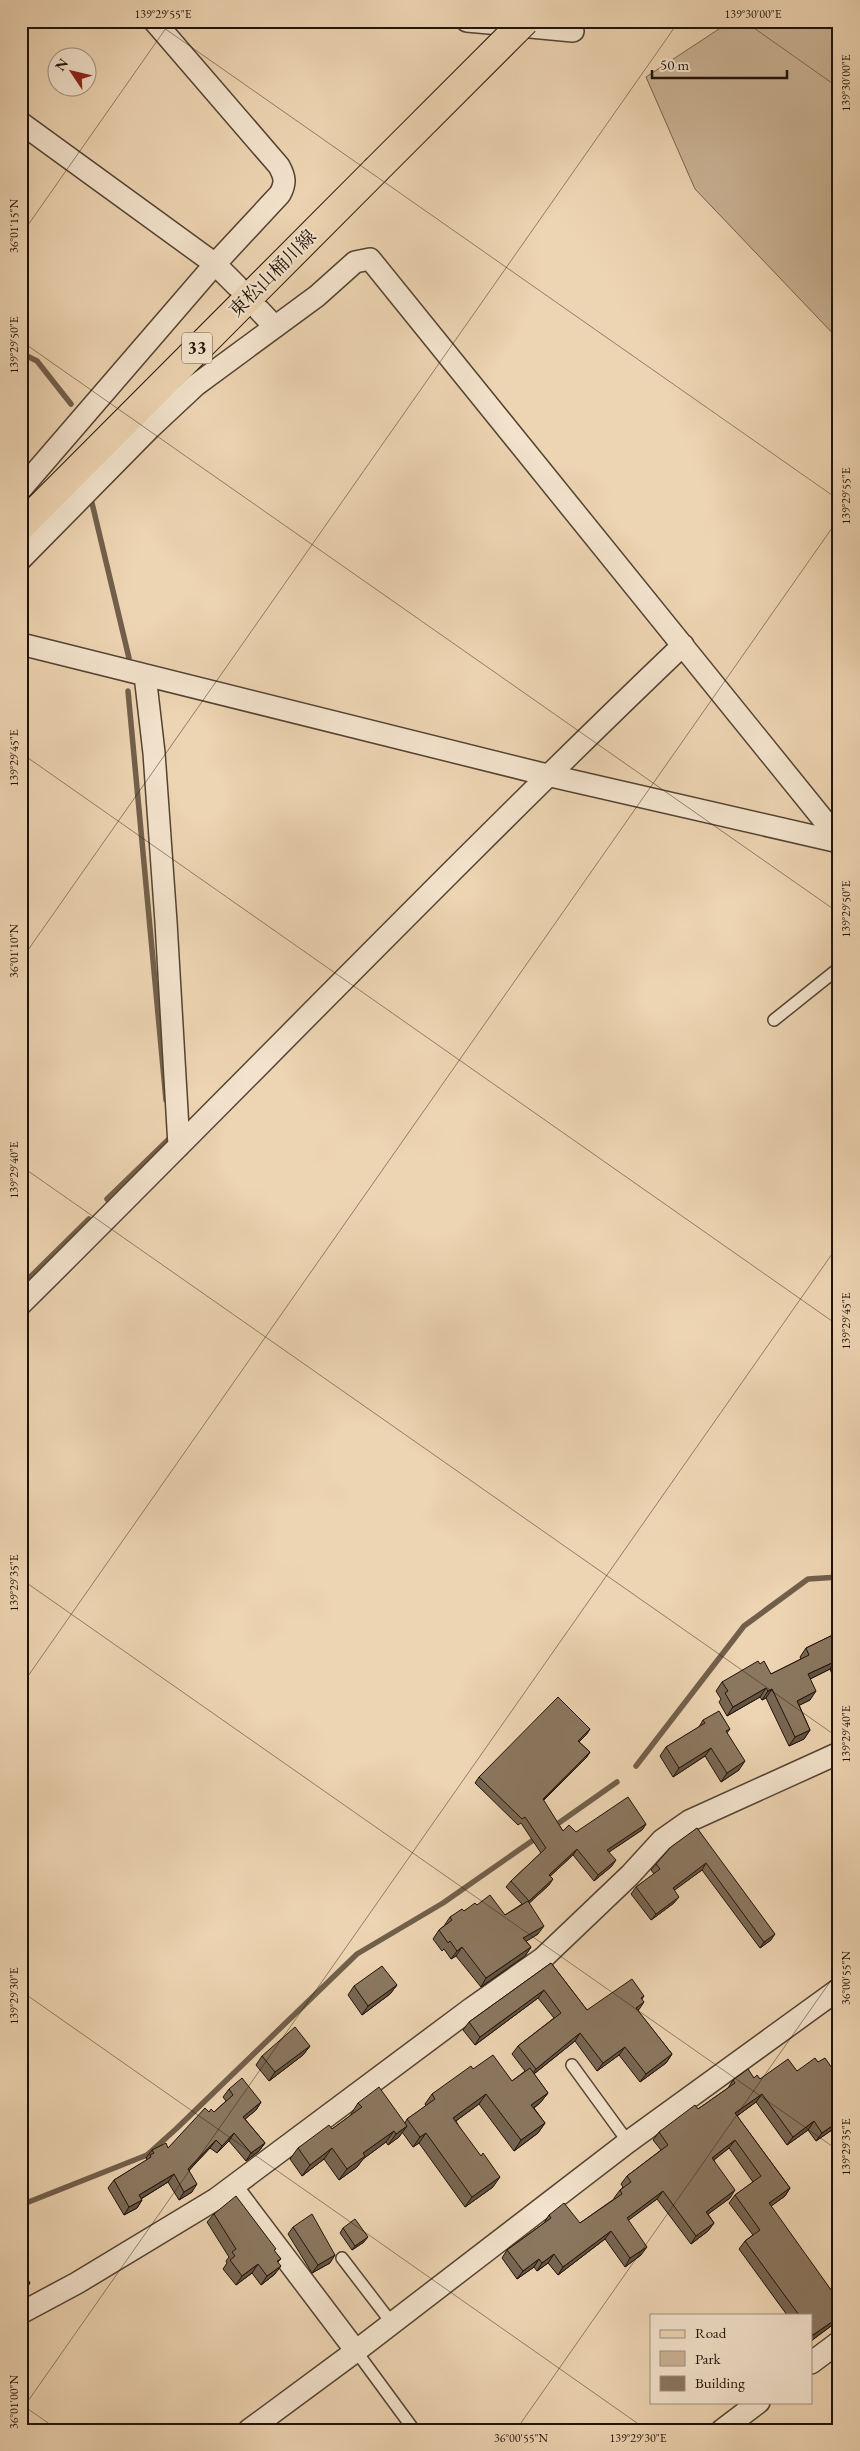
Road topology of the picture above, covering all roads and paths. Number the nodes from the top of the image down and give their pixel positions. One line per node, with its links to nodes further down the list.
1 (154, 21): 6 (street)
2 (467, 21): 4 (street)
3 (525, 21): 11 (main road, 東松山桶川線 / 33, bridge)
4 (573, 31)
5 (21, 123): 6 (street)
6 (216, 264): 7 (street); 10 (street)
7 (236, 286)
8 (259, 310): 9 (street)
9 (275, 327): 12 (street); 14 (street)
10 (21, 489)
11 (21, 526)
12 (21, 559)
13 (21, 644): 15 (street)
14 (683, 645): 16 (street); 17 (street)
15 (145, 675): 16 (street); 20 (street)
16 (547, 775): 17 (street); 20 (street)
17 (839, 841)
18 (839, 968): 19 (lane)
19 (774, 1020)
20 (180, 1146): 21 (street)
21 (21, 1304)
22 (839, 1752): 26 (street)
23 (839, 1989): 25 (street)
24 (572, 2065): 25 (lane)
25 (628, 2142): 29 (street)
26 (232, 2187): 28 (street); 31 (street)
27 (342, 2258): 29 (lane)
28 (21, 2313)
29 (391, 2322): 31 (street)
30 (839, 2342): 32 (street)
31 (356, 2351): 34 (street); 35 (lane)
32 (812, 2362)
33 (756, 2404): 36 (street)
34 (249, 2430)
35 (414, 2430)
36 (722, 2430)

